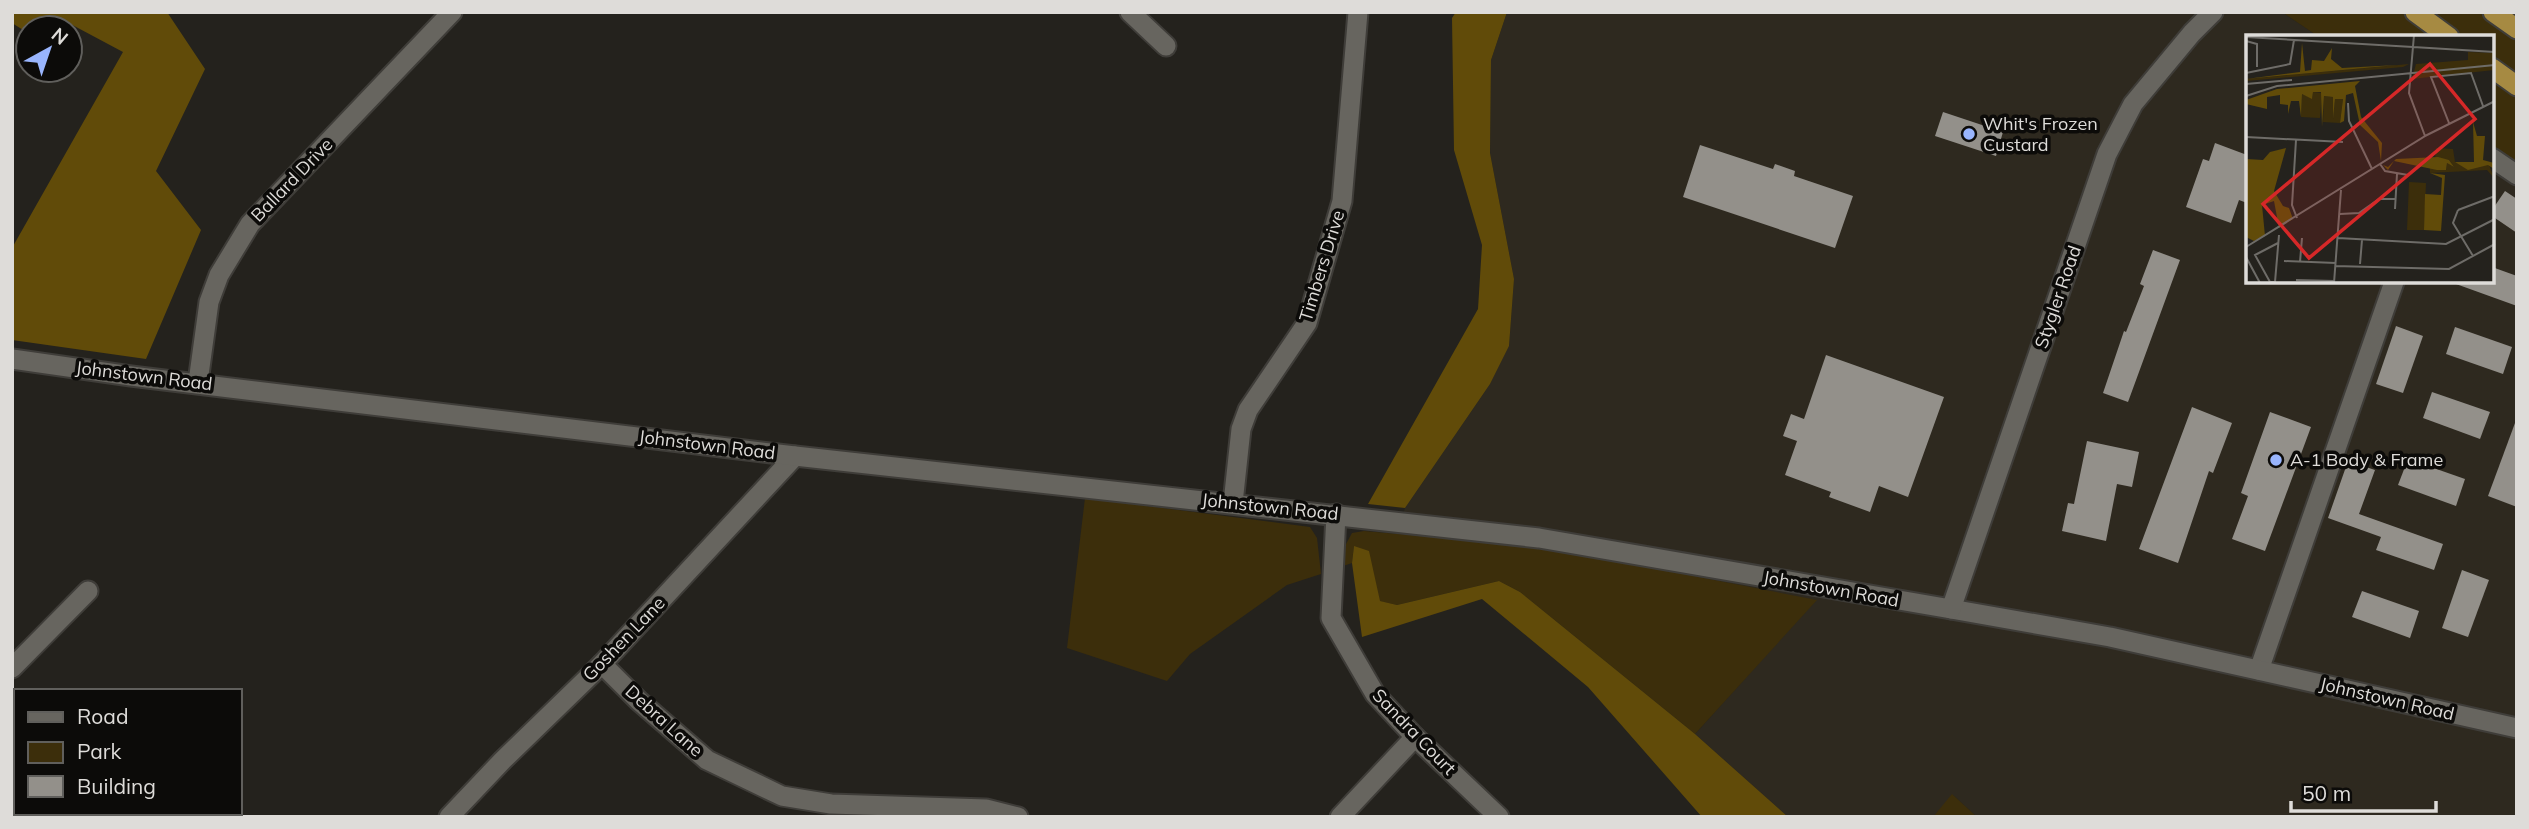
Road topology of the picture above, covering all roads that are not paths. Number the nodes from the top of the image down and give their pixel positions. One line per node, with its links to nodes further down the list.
1 (452, 12): 16 (street, Ballard Drive)
2 (1130, 12): 9 (street)
3 (1359, 12): 18 (street, Timbers Drive)
4 (2213, 12): 21 (street, Stygler Road)
5 (2415, 12): 8 (highway)
6 (2493, 12): 7 (highway)
7 (2517, 29)
8 (2446, 35)
9 (1167, 46)
10 (2494, 69): 11 (highway)
11 (2517, 86)
12 (2494, 159): 13 (street)
13 (2517, 175)
14 (2393, 284): 24 (street)
15 (12, 359): 16 (street, Johnstown Road)
16 (198, 383): 17 (street, Johnstown Road)
17 (795, 456): 18 (street, Johnstown Road); 22 (street, Goshen Lane)
18 (1233, 503): 19 (street, Johnstown Road)
19 (1336, 514): 21 (street, Johnstown Road); 26 (street, Sandra Court)
20 (88, 591): 23 (street)
21 (1951, 609): 24 (street, Johnstown Road)
22 (602, 664): 27 (street, Goshen Lane); 28 (street, Debra Lane)
23 (12, 668)
24 (2259, 670): 25 (street, Johnstown Road)
25 (2517, 727)
26 (1415, 737): 29 (street); 30 (street, Sandra Court)
27 (449, 817)
28 (1018, 817)
29 (1340, 817)
30 (1499, 817)

